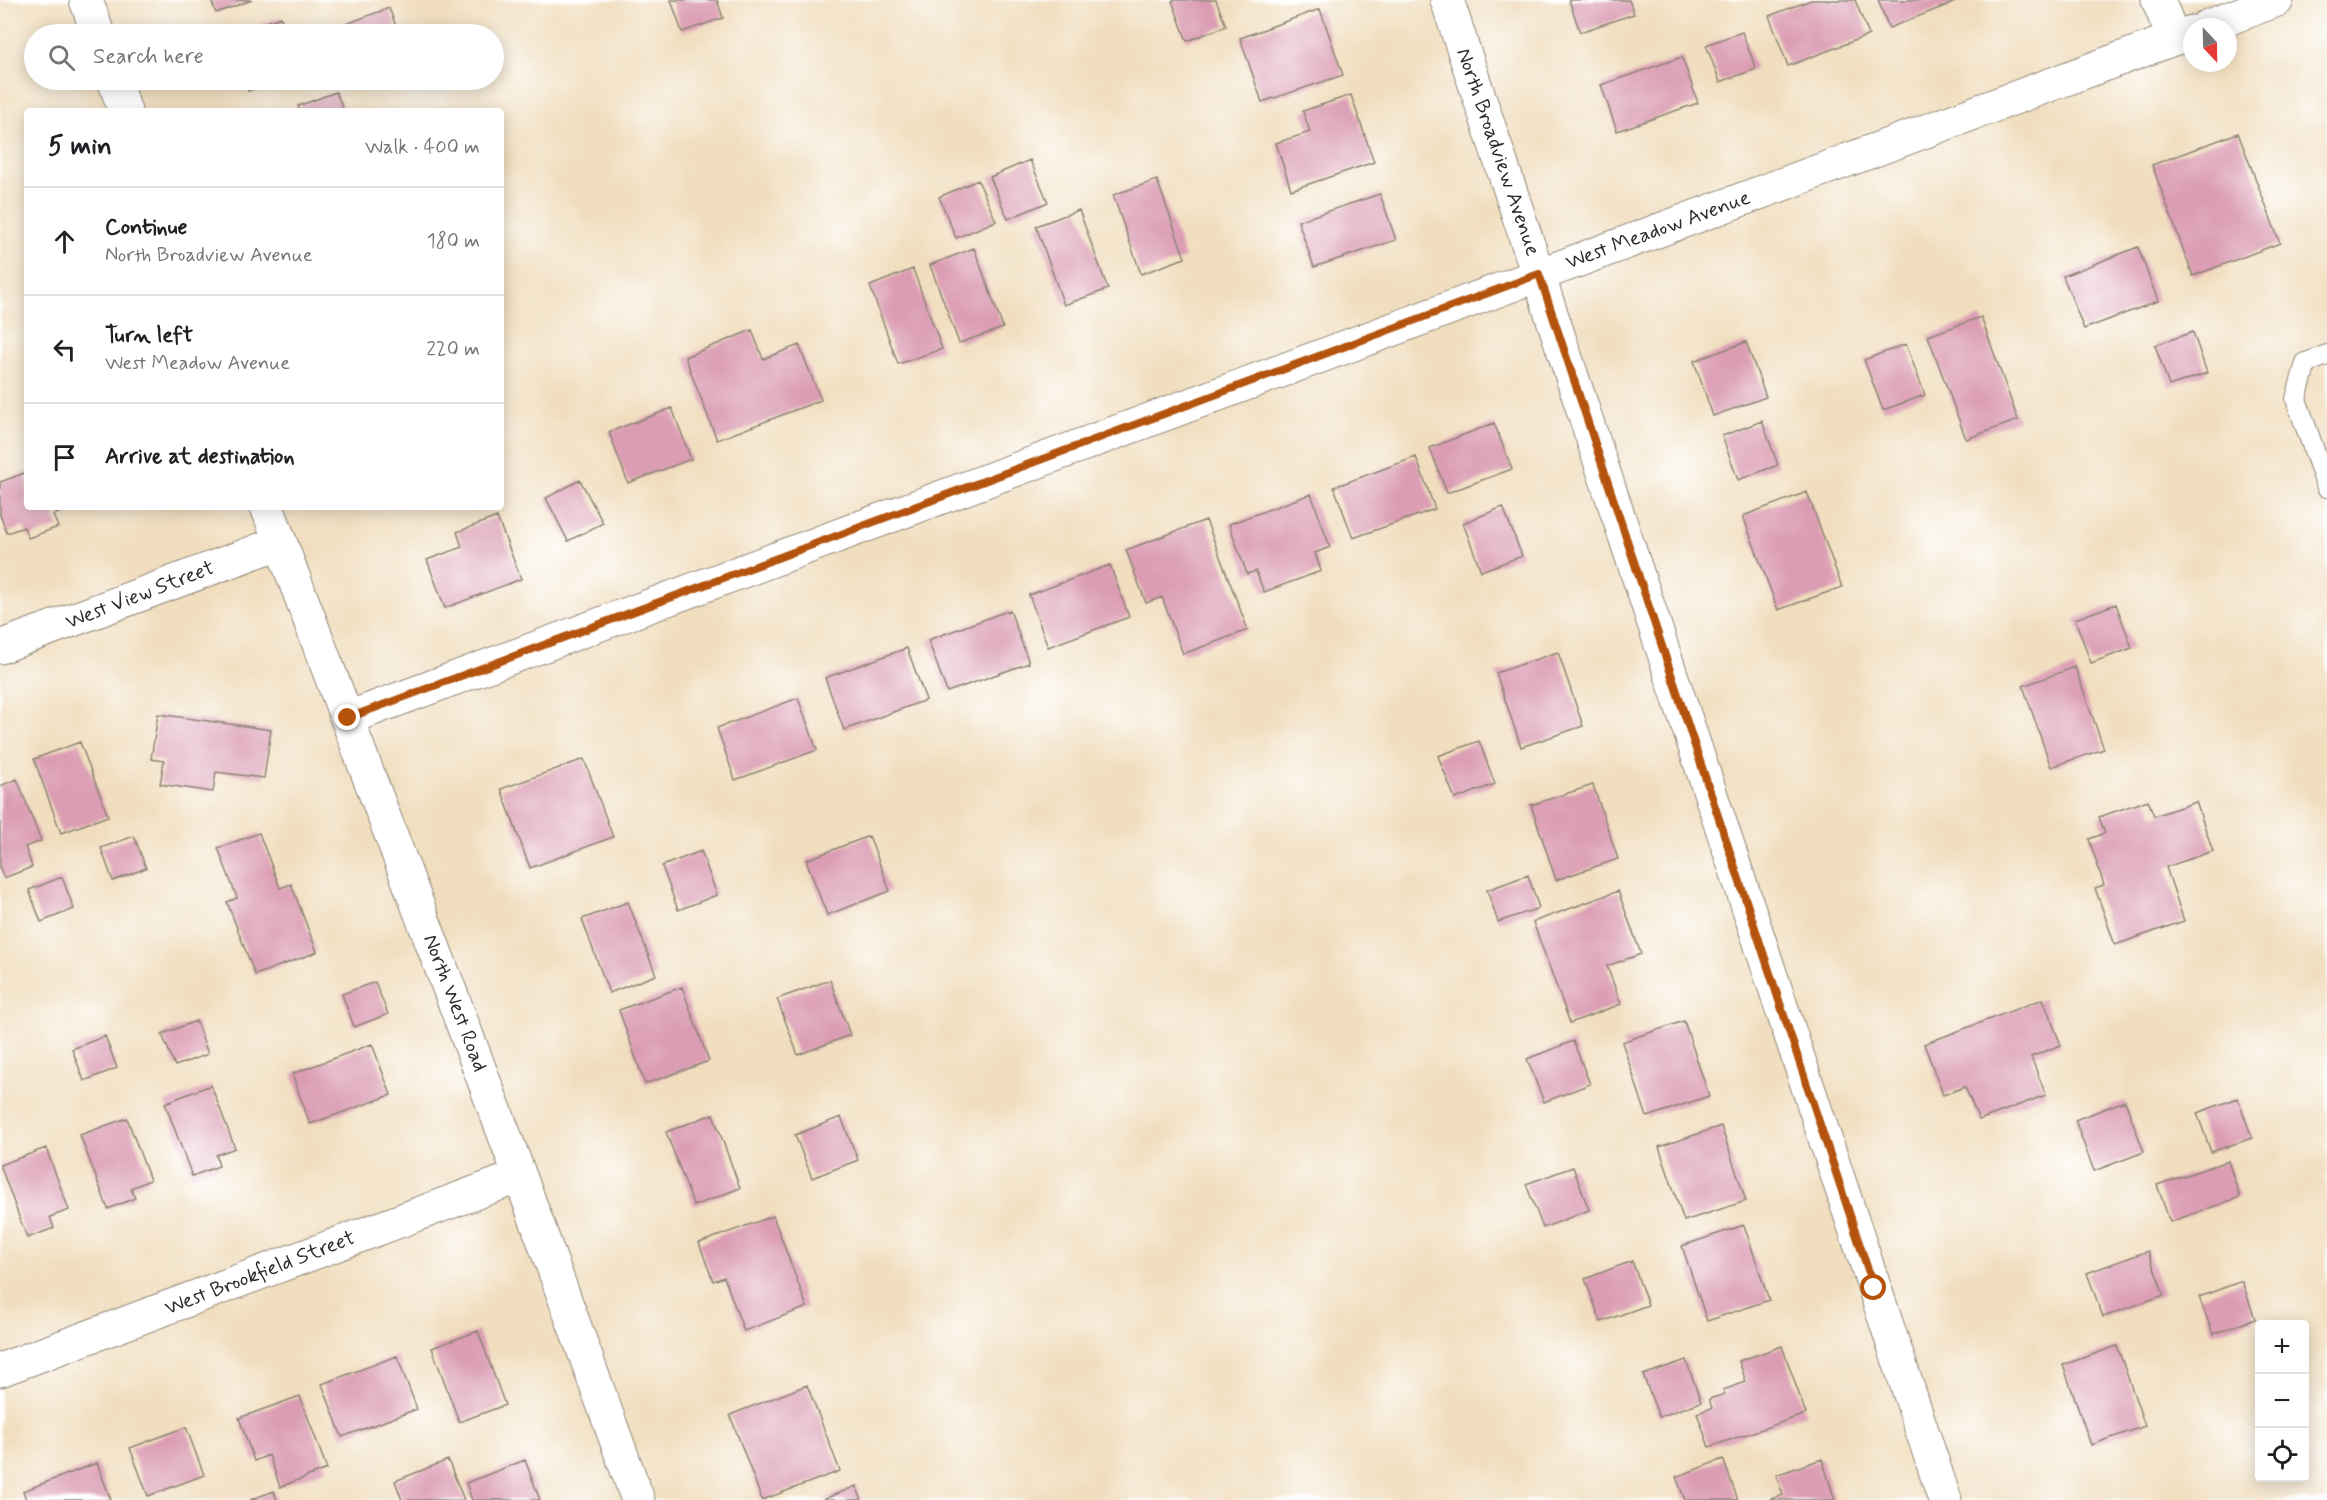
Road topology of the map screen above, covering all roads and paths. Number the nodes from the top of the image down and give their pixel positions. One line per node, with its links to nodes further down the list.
1 (86, 0): 6 (street)
2 (1447, 0): 10 (street, North Broadview Avenue)
3 (2158, 0): 7 (street)
4 (2277, 0): 5 (street)
5 (2230, 18)
6 (94, 24)
7 (2183, 36): 10 (street, West Meadow Avenue)
8 (118, 90): 9 (street)
9 (124, 108)
10 (1539, 274): 16 (street, West Meadow Avenue); 20 (street, North Broadview Avenue)
11 (2327, 355): 12 (lane)
12 (2327, 487)
13 (268, 510): 14 (street, North West Road)
14 (279, 543): 15 (street, West View Street); 16 (street, North West Road)
15 (0, 647)
16 (348, 718): 17 (street, North West Road)
17 (520, 1176): 18 (street, West Brookfield Street); 19 (street, North West Road)
18 (0, 1371)
19 (638, 1500)
20 (1945, 1500)

